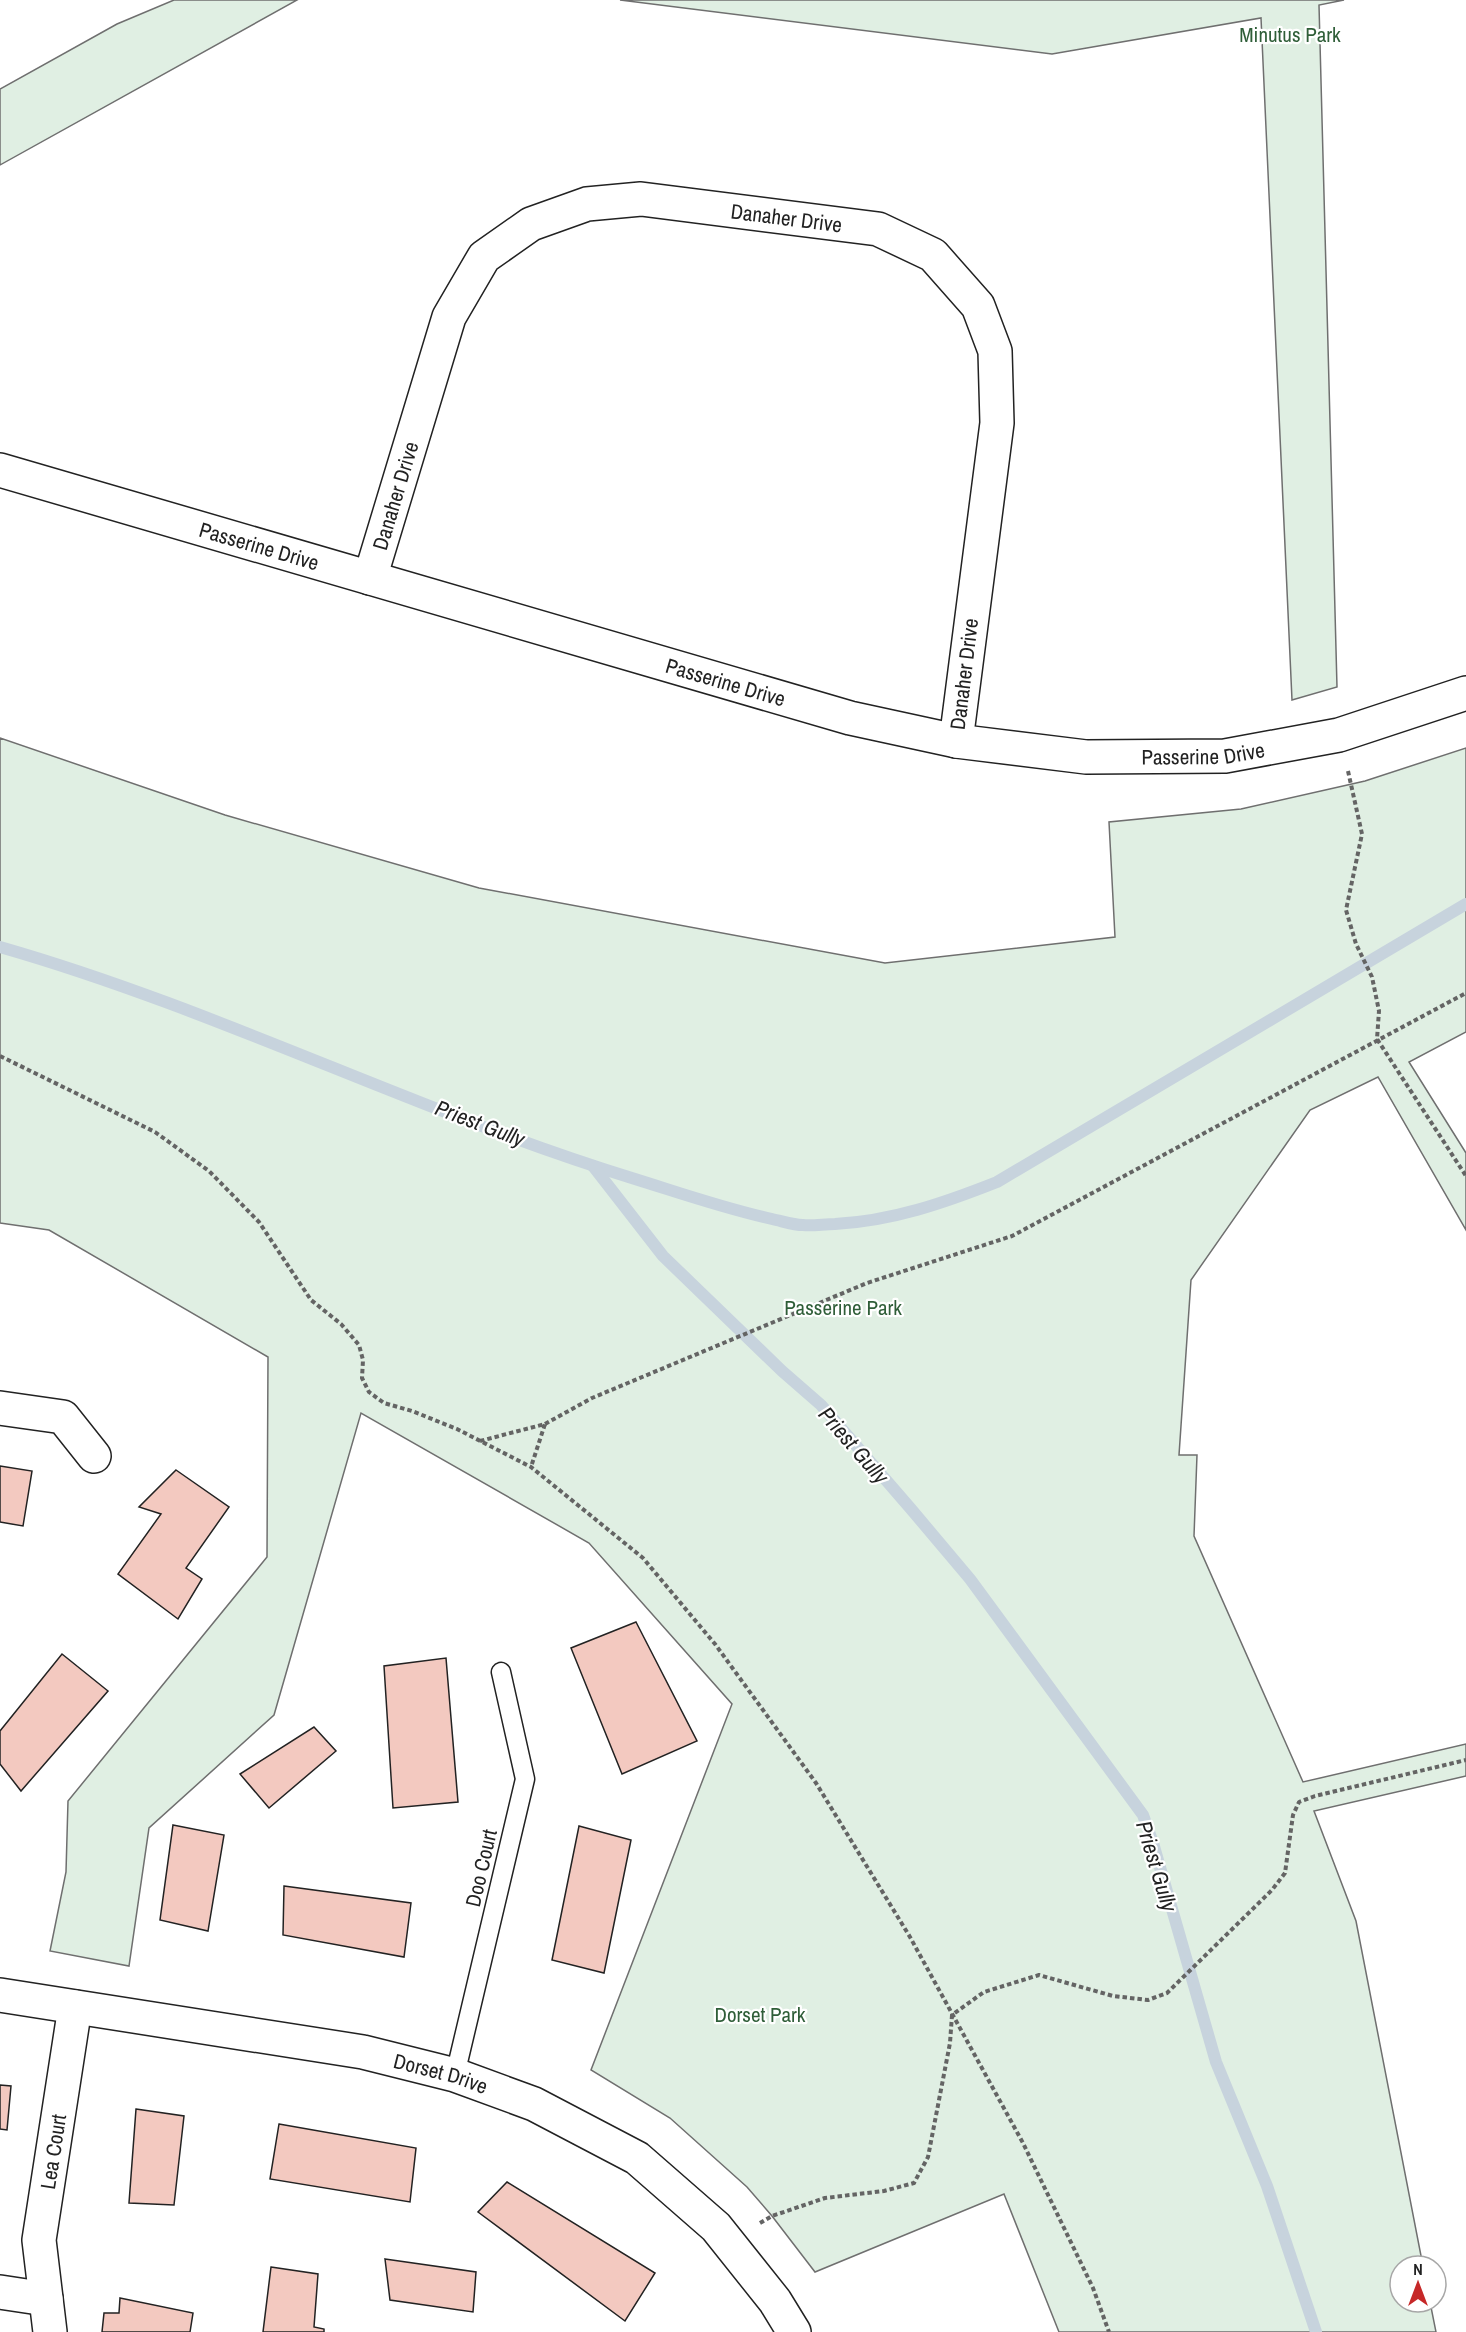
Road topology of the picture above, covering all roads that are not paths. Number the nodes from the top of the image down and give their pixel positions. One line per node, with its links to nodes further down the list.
1 (0, 470): 2 (street, Passerine Drive)
2 (370, 578): 4 (street, Passerine Drive); 4 (street, Danaher Drive)
3 (1466, 693): 4 (street, Passerine Drive)
4 (956, 741)
5 (0, 1408): 6 (street)
6 (94, 1456)
7 (501, 1672): 10 (lane, Doo Court)
8 (0, 1995): 9 (street, Dorset Drive)
9 (75, 2007): 10 (street, Dorset Drive); 12 (street, Lea Court)
10 (455, 2075): 14 (street, Dorset Drive)
11 (0, 2292): 12 (street)
12 (46, 2299): 13 (street, Lea Court)
13 (50, 2332)
14 (794, 2332)

